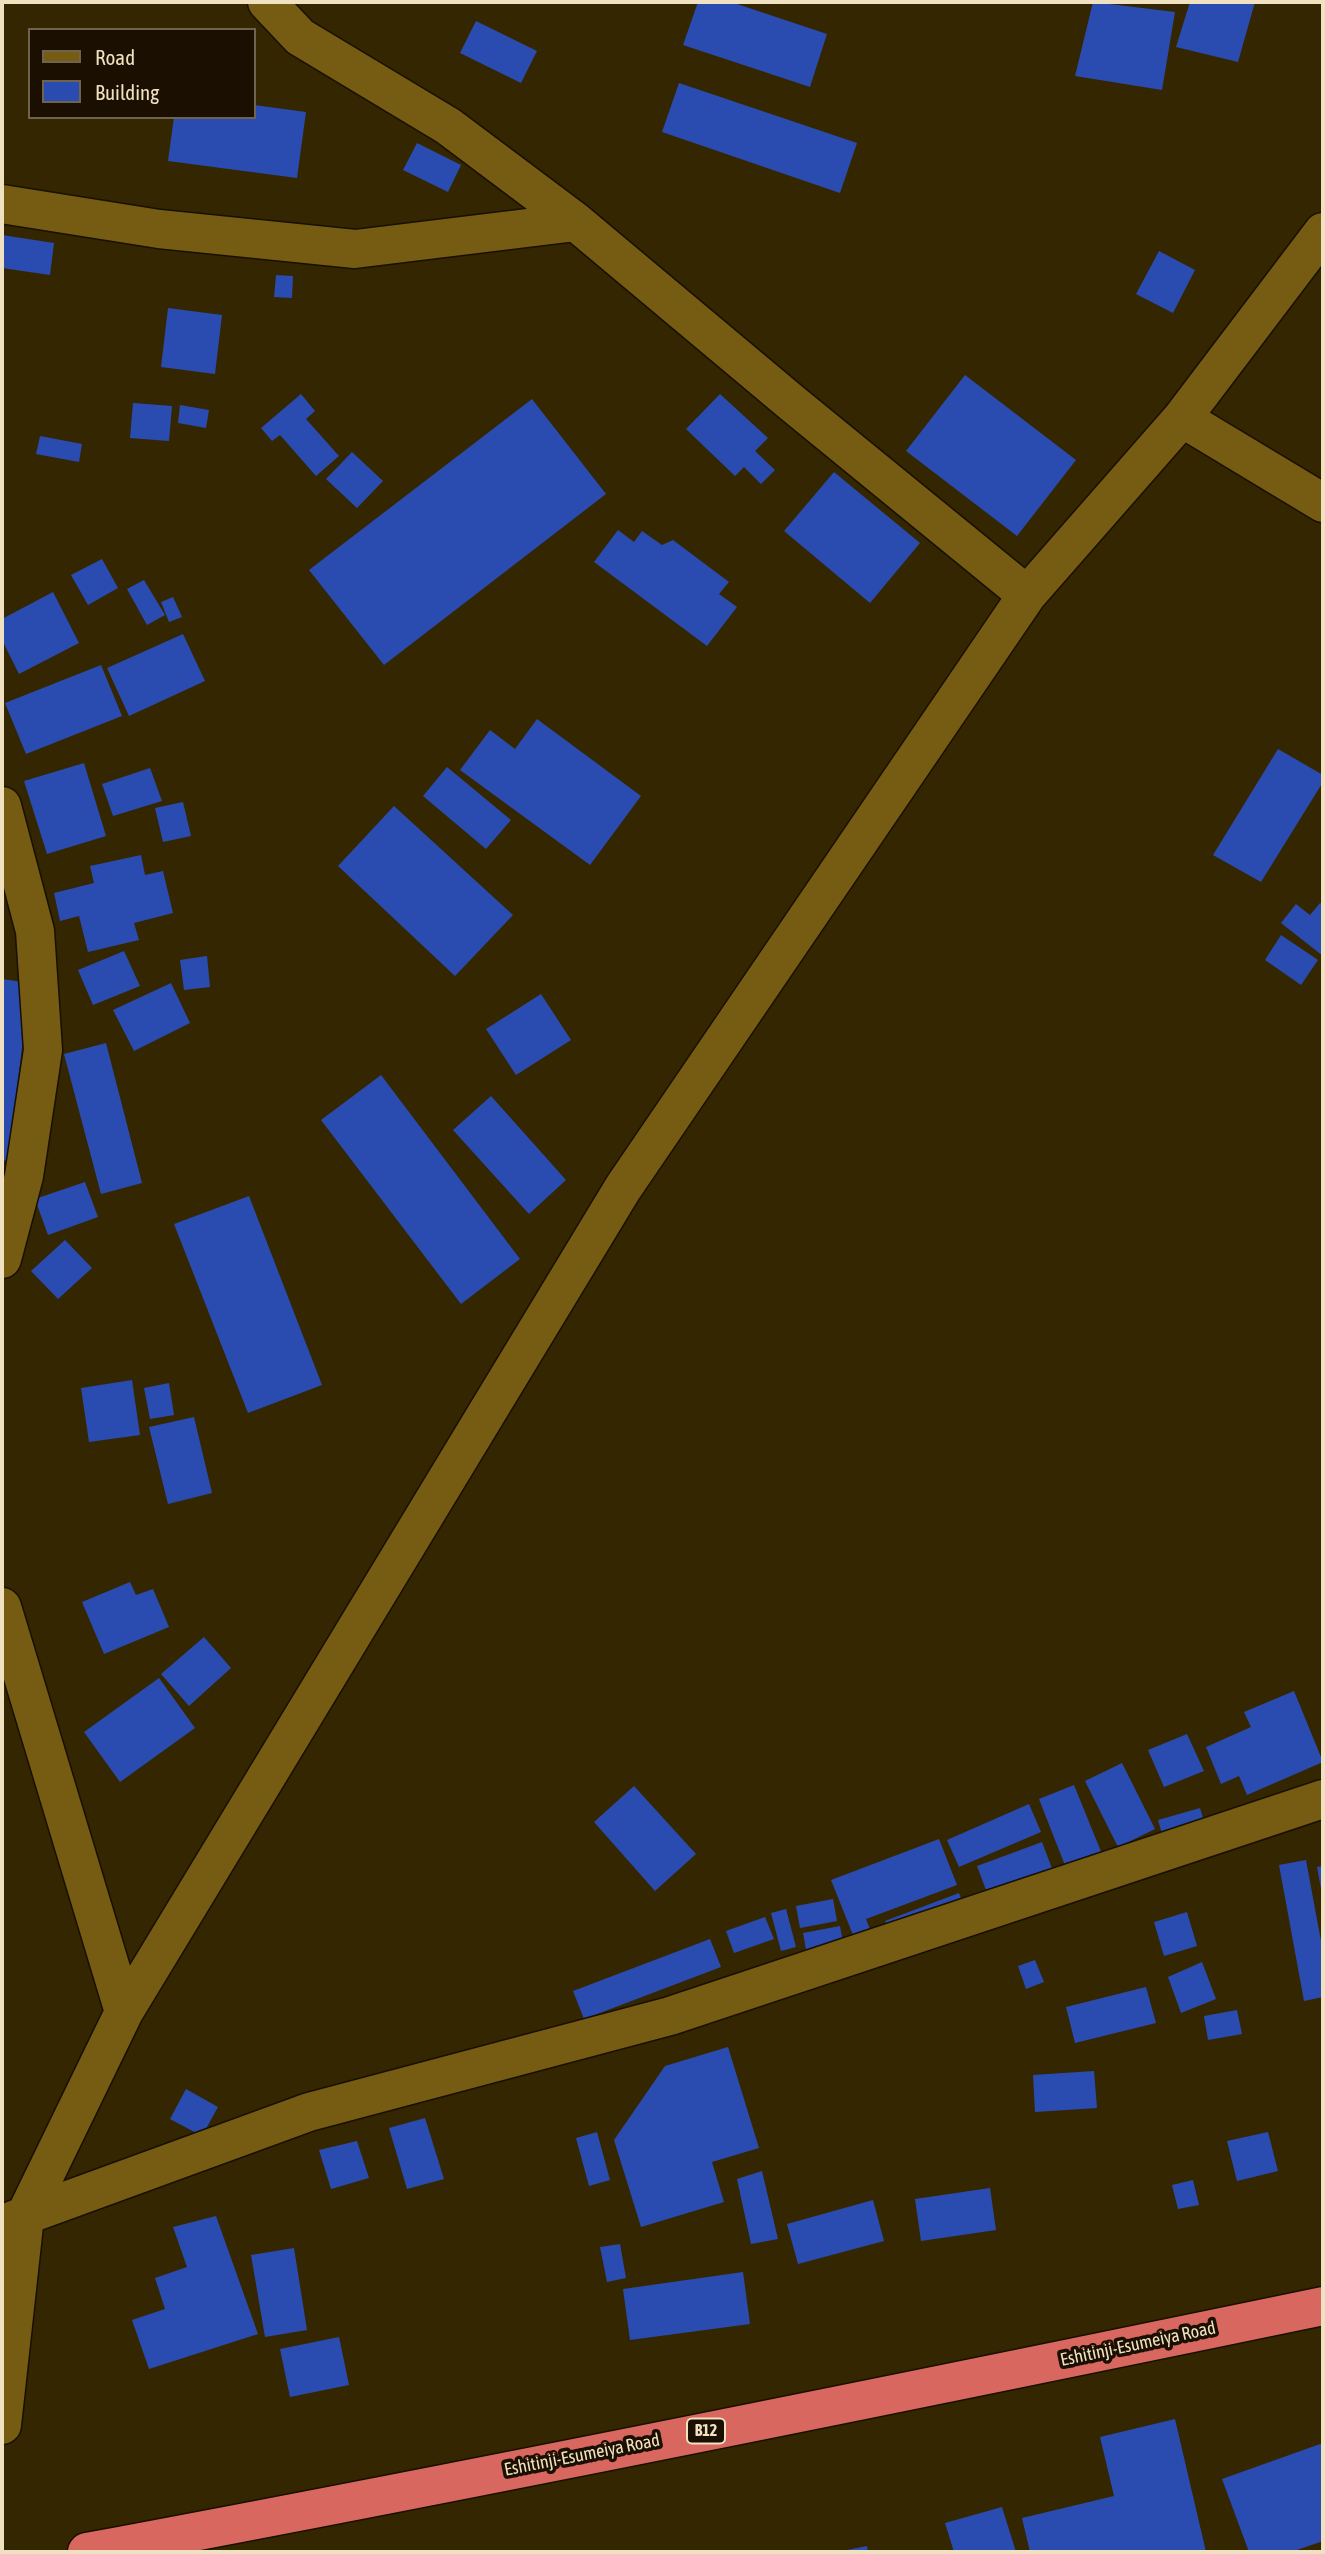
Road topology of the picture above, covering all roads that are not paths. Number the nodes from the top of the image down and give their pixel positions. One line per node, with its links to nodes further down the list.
1 (267, 2): 3 (street)
2 (2, 204): 3 (street)
3 (576, 222): 7 (street)
4 (1323, 232): 5 (street)
5 (1182, 418): 6 (street); 7 (street)
6 (1323, 503)
7 (1027, 595): 12 (street)
8 (2, 806): 9 (street)
9 (2, 1259)
10 (2, 1607): 12 (street)
11 (1323, 1798): 13 (street)
12 (124, 2012): 13 (street)
13 (13, 2220): 15 (street)
14 (1323, 2306): 16 (highway, Eshitinji-Esumeiya Road / B12)
15 (2, 2426)
16 (88, 2552)

